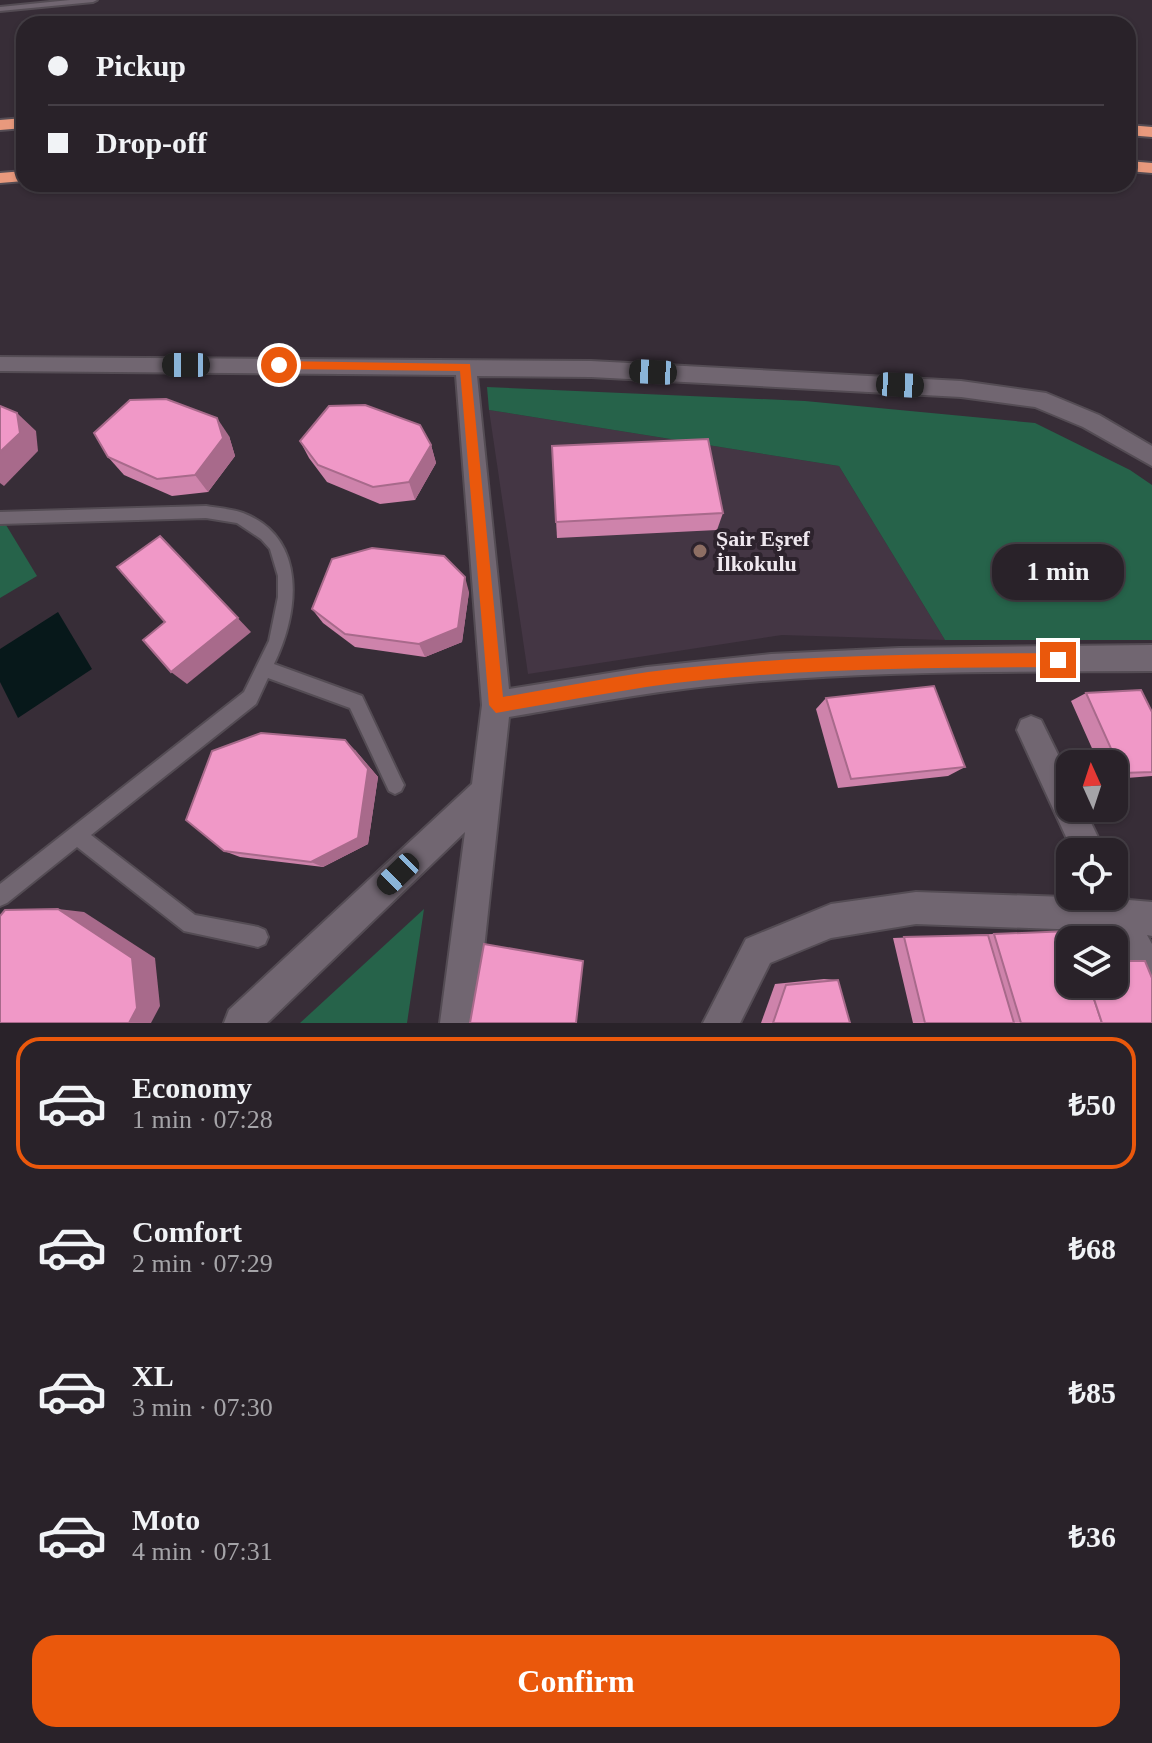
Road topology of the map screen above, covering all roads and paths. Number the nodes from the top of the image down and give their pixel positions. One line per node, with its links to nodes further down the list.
1 (93, 0): 2 (lane)
2 (0, 9)
3 (0, 364): 4 (street)
4 (466, 367): 5 (street); 9 (street)
5 (1152, 457)
6 (0, 518): 8 (lane)
7 (1152, 658): 9 (street)
8 (266, 669): 11 (lane); 13 (lane)
9 (496, 705): 12 (street)
10 (1031, 730): 14 (street)
11 (395, 785)
12 (488, 789): 20 (street); 21 (street)
13 (76, 835): 15 (lane); 18 (lane)
14 (1082, 838)
15 (0, 896)
16 (1056, 909): 22 (street)
17 (1127, 910): 19 (street)
18 (258, 937)
19 (1152, 980)
20 (242, 1023)
21 (458, 1023)
22 (721, 1023)

